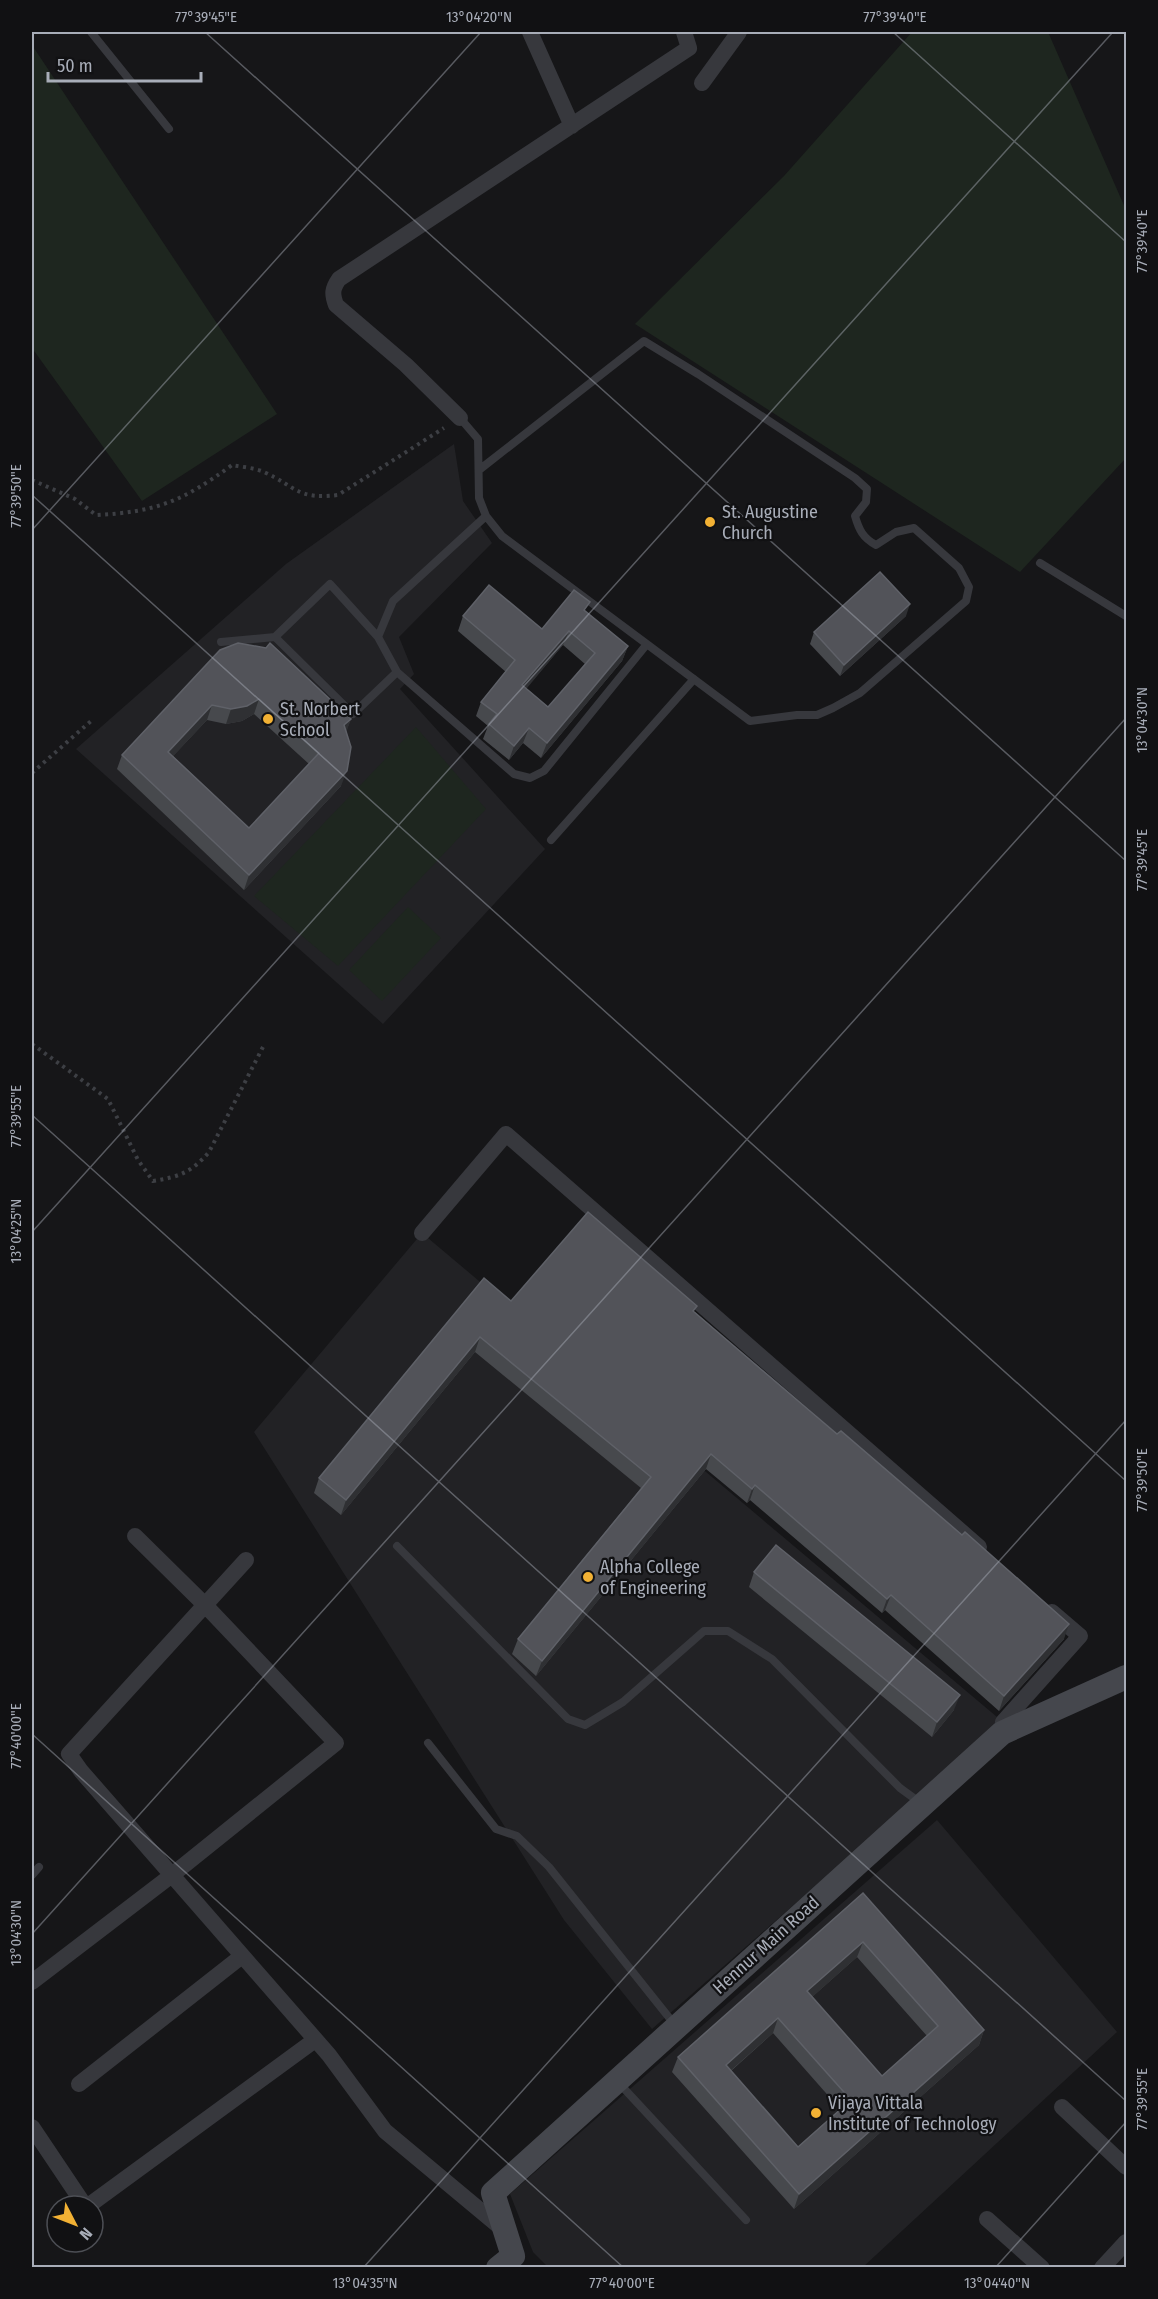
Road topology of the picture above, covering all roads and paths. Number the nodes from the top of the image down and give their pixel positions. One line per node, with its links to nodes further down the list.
1 (91, 32): 7 (lane)
2 (530, 32): 6 (street)
3 (684, 32): 6 (street)
4 (739, 32): 5 (street)
5 (702, 83)
6 (572, 126): 8 (street)
7 (169, 129)
8 (460, 418): 9 (lane); 10 (path)
9 (478, 470): 11 (lane); 19 (lane)
10 (32, 480)
11 (486, 516): 15 (lane); 17 (lane)
12 (1040, 563): 13 (lane)
13 (1126, 616)
14 (276, 637): 15 (lane); 16 (lane); 18 (lane)
15 (378, 637): 18 (lane)
16 (220, 642)
17 (647, 644): 18 (lane); 19 (lane)
18 (397, 672)
19 (694, 679): 22 (lane)
20 (91, 721): 21 (path)
21 (32, 773)
22 (551, 840)
23 (32, 1044): 24 (path)
24 (264, 1045)
25 (423, 1233): 28 (street)
26 (135, 1536): 30 (street)
27 (397, 1546): 35 (lane)
28 (990, 1557)
29 (246, 1560): 30 (street)
30 (205, 1605): 38 (street); 38 (street)
31 (1044, 1605): 33 (street)
32 (1126, 1677): 33 (main road, Hennur Main Road)
33 (1002, 1733): 35 (main road, Hennur Main Road)
34 (429, 1743): 41 (lane)
35 (923, 1804): 41 (main road, Hennur Main Road)
36 (39, 1867): 37 (lane)
37 (32, 1875)
38 (171, 1875): 39 (street); 40 (street)
39 (242, 1956): 42 (street); 44 (street)
40 (34, 1977)
41 (677, 2026): 43 (main road, Hennur Main Road)
42 (315, 2040): 49 (street); 52 (street)
43 (617, 2081): 51 (lane); 52 (main road, Hennur Main Road)
44 (78, 2084)
45 (1062, 2107): 47 (street)
46 (32, 2127): 48 (street)
47 (1126, 2167)
48 (78, 2194)
49 (103, 2194)
50 (987, 2219): 55 (street)
51 (746, 2220)
52 (505, 2232): 54 (main road, Hennur Main Road)
53 (1126, 2242): 56 (street)
54 (511, 2264)
55 (1042, 2268)
56 (1102, 2268)

